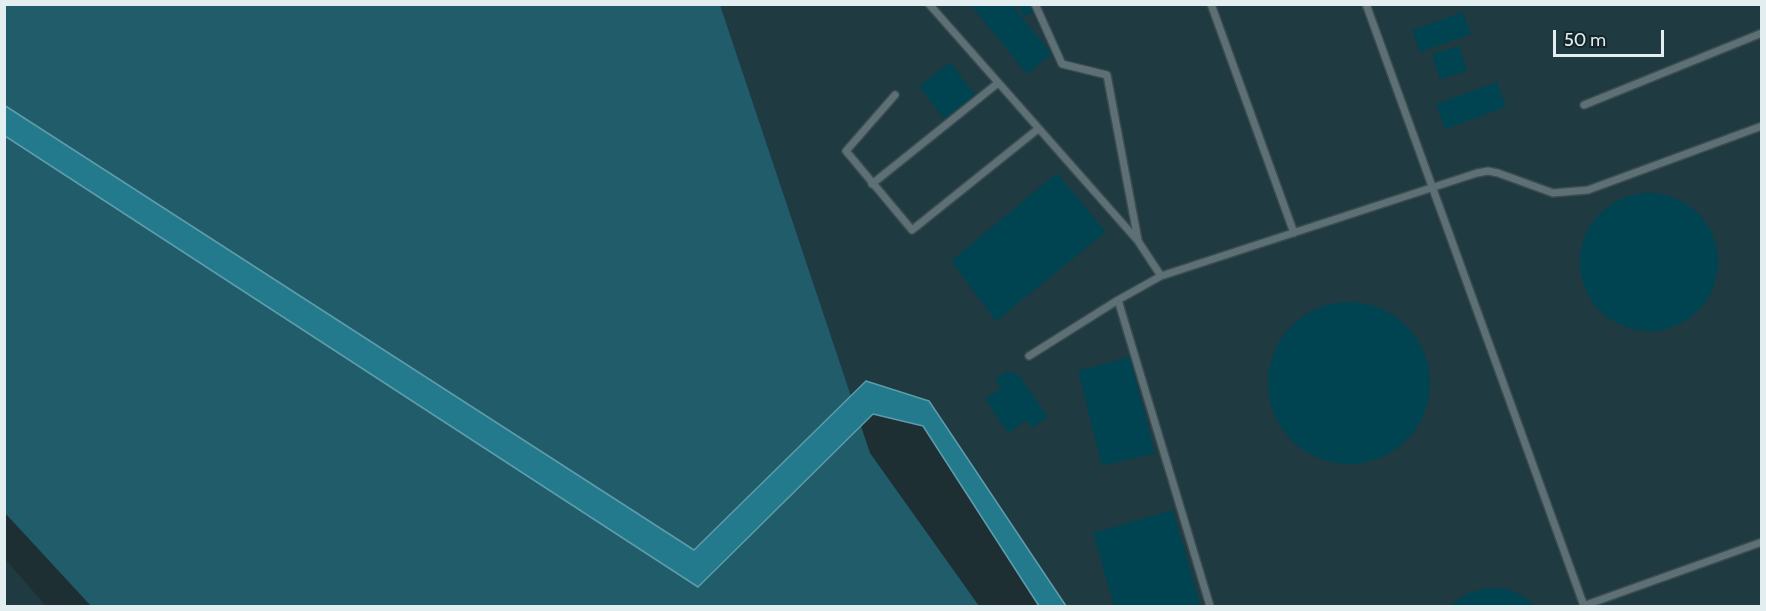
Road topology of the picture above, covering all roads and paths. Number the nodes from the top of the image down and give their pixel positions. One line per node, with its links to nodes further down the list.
1 (929, 4): 6 (lane)
2 (1035, 4): 14 (lane)
3 (1210, 4): 13 (lane)
4 (1366, 4): 12 (lane)
5 (1761, 33): 8 (lane)
6 (998, 83): 10 (lane); 11 (lane)
7 (895, 96): 11 (lane)
8 (1584, 105)
9 (1761, 126): 12 (lane)
10 (1038, 129): 11 (lane); 14 (lane)
11 (872, 184)
12 (1433, 189): 13 (lane); 20 (lane)
13 (1294, 233): 15 (lane)
14 (1138, 241): 15 (lane)
15 (1161, 276): 16 (lane)
16 (1118, 300): 17 (lane); 19 (lane)
17 (1029, 356)
18 (1761, 542): 20 (lane)
19 (1210, 606)
20 (1584, 606)

